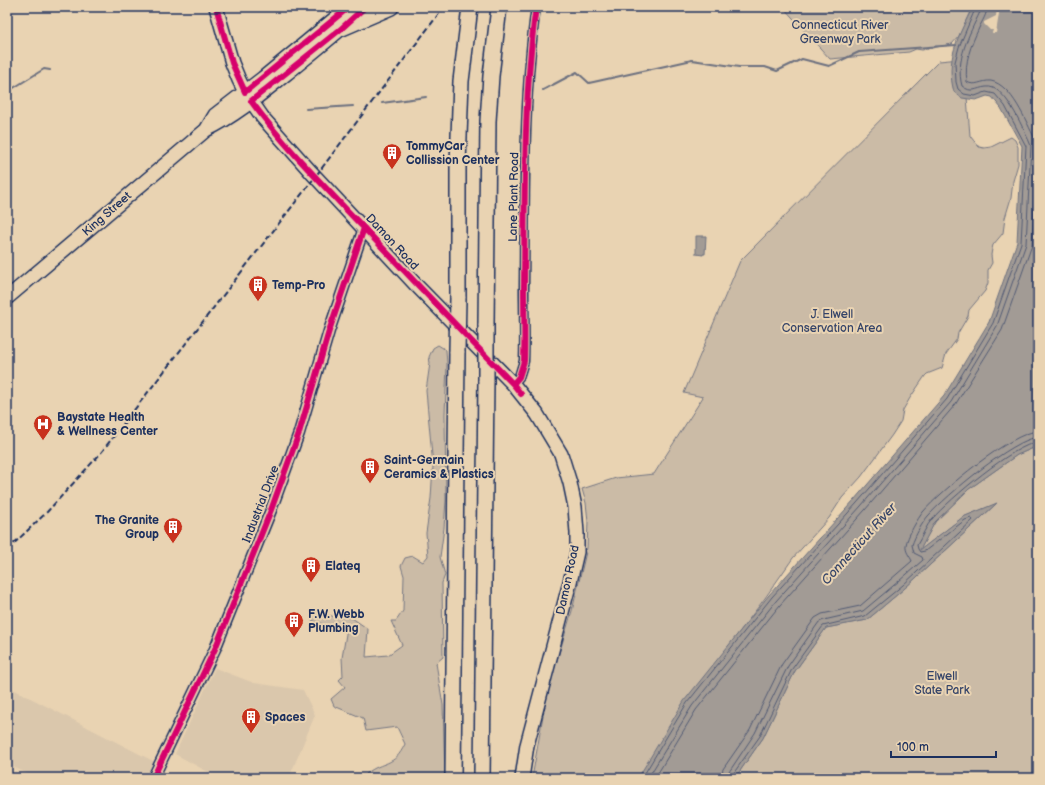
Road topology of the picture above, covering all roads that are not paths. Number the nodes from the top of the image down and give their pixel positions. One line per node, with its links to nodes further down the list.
1 (216, 7): 9 (main road, Damon Road)
2 (349, 7): 9 (main road)
3 (365, 7): 8 (main road)
4 (391, 7): 8 (highway)
5 (470, 7): 14 (highway, bridge)
6 (499, 7): 15 (highway, bridge)
7 (536, 7): 12 (street, Lane Plant Road)
8 (342, 28): 9 (main road)
9 (248, 96): 10 (main road, Damon Road); 11 (main road, King Street)
10 (364, 228): 12 (main road, Damon Road); 13 (street, Industrial Drive)
11 (7, 298)
12 (513, 384): 16 (main road, Damon Road)
13 (153, 778)
14 (453, 778)
15 (482, 778)
16 (522, 778)

